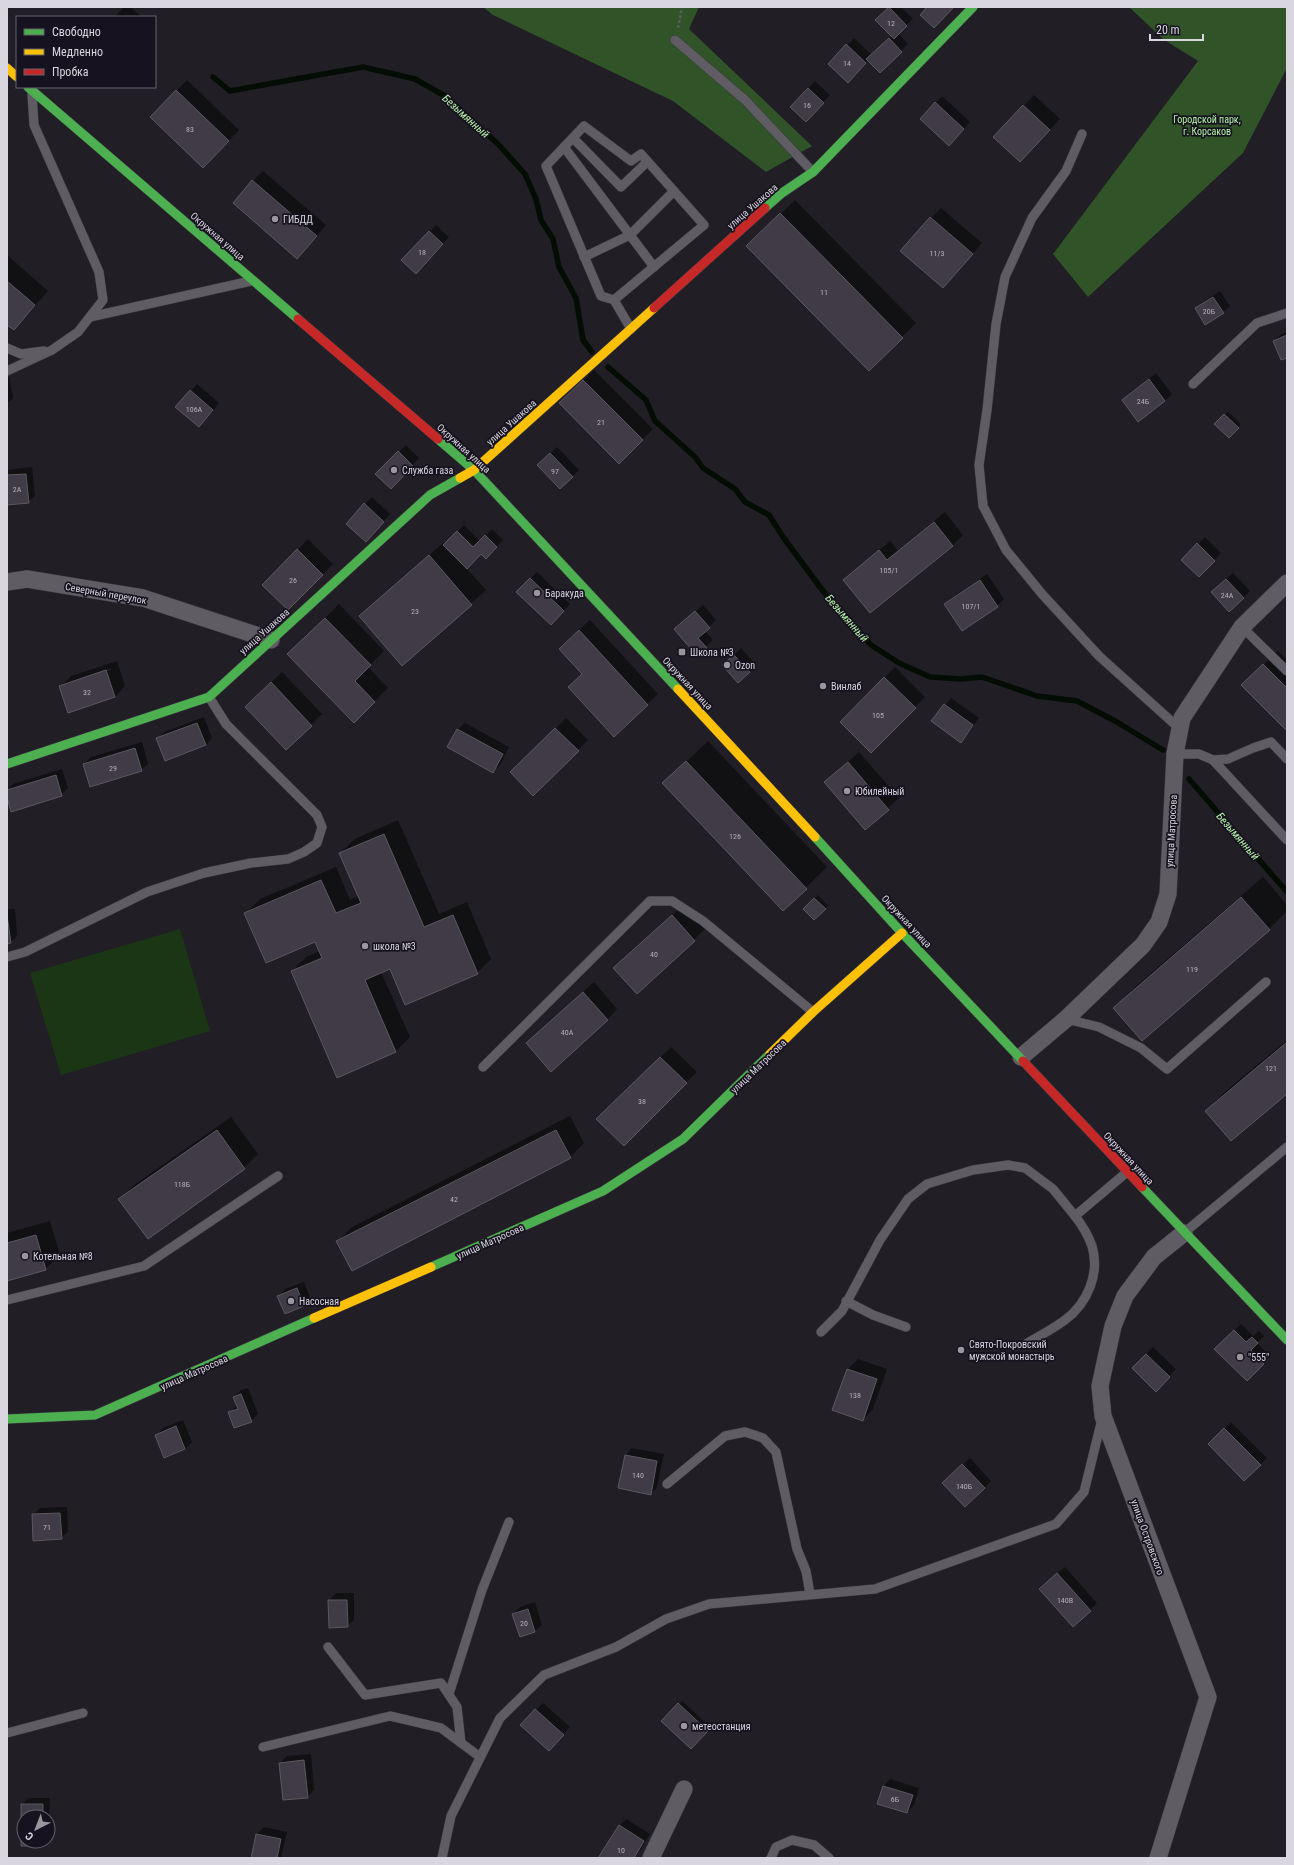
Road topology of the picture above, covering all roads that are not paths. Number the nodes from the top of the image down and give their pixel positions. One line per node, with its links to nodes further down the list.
1 (973, 7): 10 (street, улица Ушакова)
2 (675, 40): 10 (lane)
3 (7, 68): 4 (street)
4 (16, 76)
5 (30, 89): 15 (street, Окружная улица); 18 (lane)
6 (1082, 134): 31 (lane)
7 (573, 138): 8 (lane); 9 (lane); 9 (lane)
8 (564, 147): 12 (lane); 13 (lane)
9 (647, 162): 11 (lane)
10 (813, 172): 19 (street, улица Ушакова)
11 (674, 191): 12 (lane); 14 (lane)
12 (630, 235): 13 (lane); 14 (lane)
13 (584, 257): 16 (lane)
14 (654, 267): 16 (lane)
15 (254, 280): 18 (lane); 24 (street, Окружная улица)
16 (614, 300): 19 (lane)
17 (1287, 313): 23 (lane)
18 (90, 317): 21 (lane)
19 (631, 329): 24 (street, улица Ушакова)
20 (7, 348): 21 (lane)
21 (52, 350): 22 (lane)
22 (7, 370)
23 (1193, 384)
24 (474, 470): 28 (street, улица Ушакова); 37 (street, Окружная улица)
25 (7, 582): 28 (street, Северный переулок)
26 (1287, 583): 27 (street, улица Матросова)
27 (1242, 627): 29 (lane); 31 (street, улица Матросова)
28 (271, 640): 30 (street, улица Ушакова)
29 (1287, 671)
30 (209, 697): 35 (street, улица Ушакова); 38 (lane)
31 (1180, 729): 32 (street, улица Матросова)
32 (1175, 754): 34 (lane); 41 (street, улица Матросова)
33 (1287, 758): 34 (lane)
34 (1213, 760): 36 (lane)
35 (7, 764)
36 (1287, 840)
37 (902, 933): 40 (street, улица Матросова); 42 (street, Окружная улица)
38 (7, 957)
39 (1266, 982): 41 (lane)
40 (813, 1012): 43 (lane); 56 (street, улица Матросова)
41 (1066, 1019): 42 (street, улица Матросова)
42 (1021, 1057): 45 (street, Окружная улица)
43 (483, 1067)
44 (1287, 1147): 48 (lane)
45 (1127, 1172): 47 (lane); 48 (street, Окружная улица)
46 (278, 1176): 49 (lane)
47 (1075, 1216): 50 (lane); 54 (lane)
48 (1184, 1233): 53 (street, Окружная улица); 55 (street, улица Островского)
49 (7, 1300)
50 (846, 1301): 51 (lane); 52 (lane)
51 (906, 1327)
52 (821, 1332)
53 (1287, 1340)
54 (1026, 1344)
55 (1103, 1416): 59 (lane); 72 (street, улица Островского)
56 (7, 1418)
57 (667, 1484): 59 (lane)
58 (509, 1522): 61 (lane)
59 (810, 1594): 66 (lane)
60 (328, 1647): 61 (lane)
61 (449, 1694): 64 (lane)
62 (83, 1713): 63 (lane)
63 (7, 1733)
64 (461, 1743): 65 (lane); 66 (lane)
65 (263, 1747)
66 (480, 1757): 68 (lane)
67 (684, 1789): 69 (street)
68 (442, 1858)
69 (651, 1858)
70 (771, 1858): 71 (lane)
71 (830, 1858)
72 (1158, 1858)

